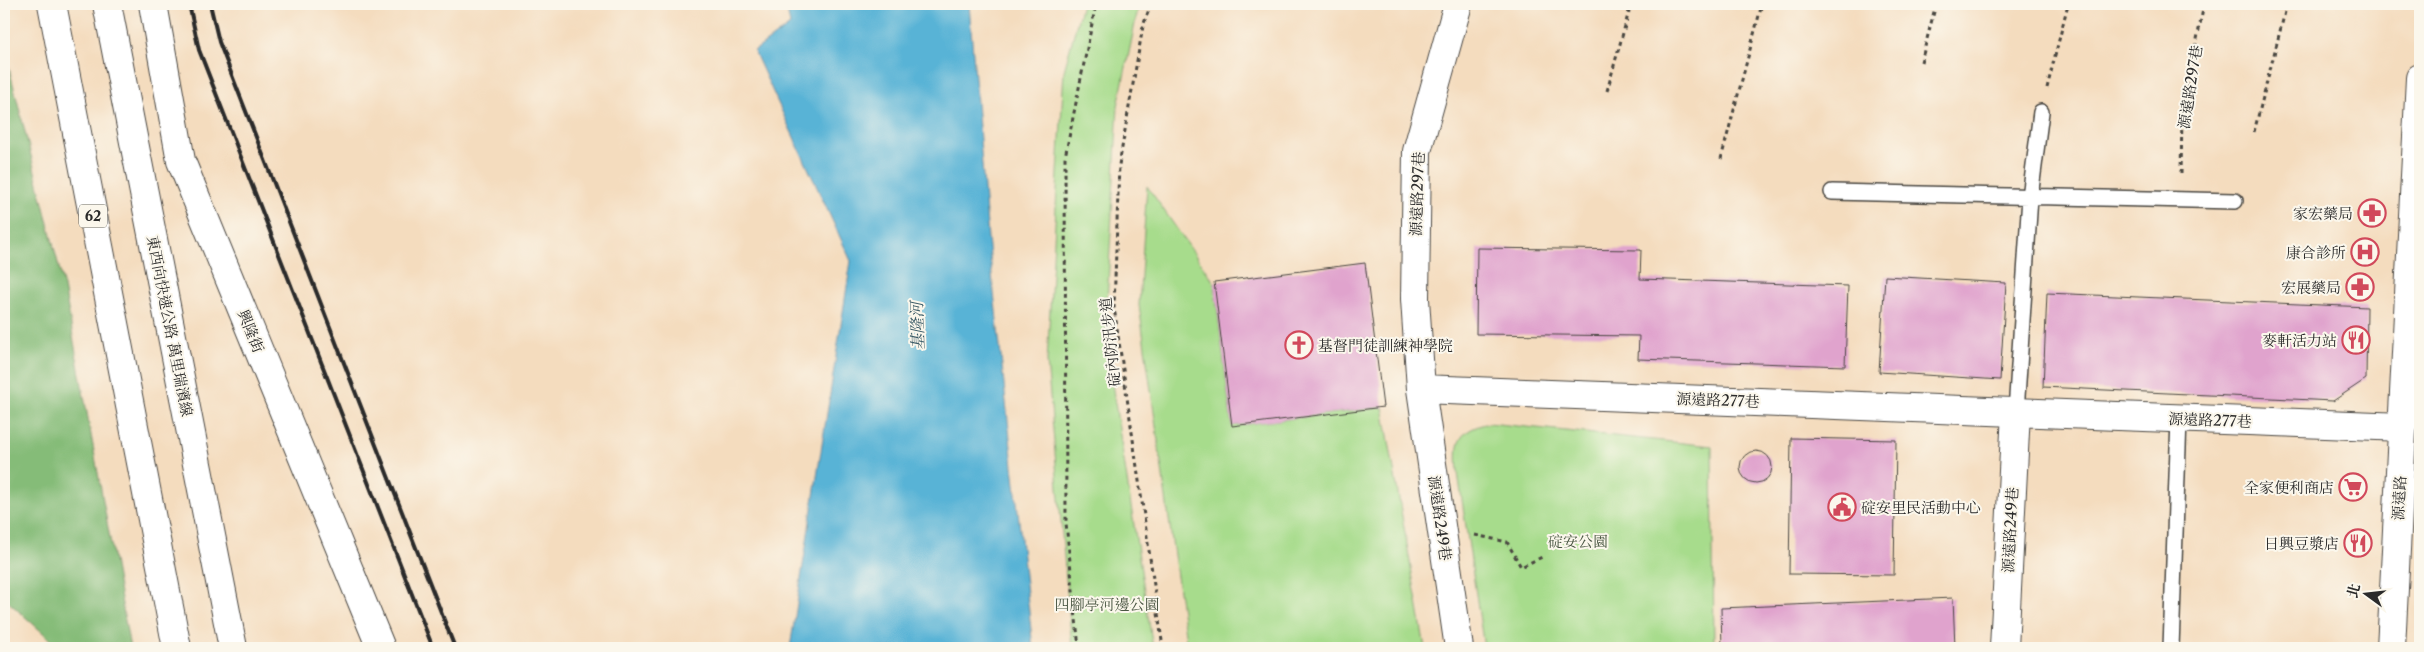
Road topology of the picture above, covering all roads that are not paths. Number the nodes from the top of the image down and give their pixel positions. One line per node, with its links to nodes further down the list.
1 (52, 4): 14 (main road, 62)
2 (107, 4): 15 (main road, 東西向快速公路 萬里瑞濱線)
3 (152, 4): 16 (main road, 興隆街)
4 (1458, 4): 10 (main road, 源遠路297巷)
5 (2420, 78): 13 (main road, 源遠路)
6 (2041, 112): 8 (lane)
7 (1832, 192): 8 (lane)
8 (2030, 197): 9 (lane); 11 (lane)
9 (2235, 202)
10 (1421, 389): 11 (main road, 源遠路277巷); 17 (main road, 源遠路249巷)
11 (2016, 412): 12 (main road, 源遠路277巷); 18 (main road, 源遠路249巷)
12 (2179, 419): 13 (main road, 源遠路277巷); 19 (lane)
13 (2403, 427): 20 (main road, 源遠路)
14 (177, 648)
15 (233, 648)
16 (381, 648)
17 (1459, 648)
18 (2004, 648)
19 (2171, 648)
20 (2391, 648)

